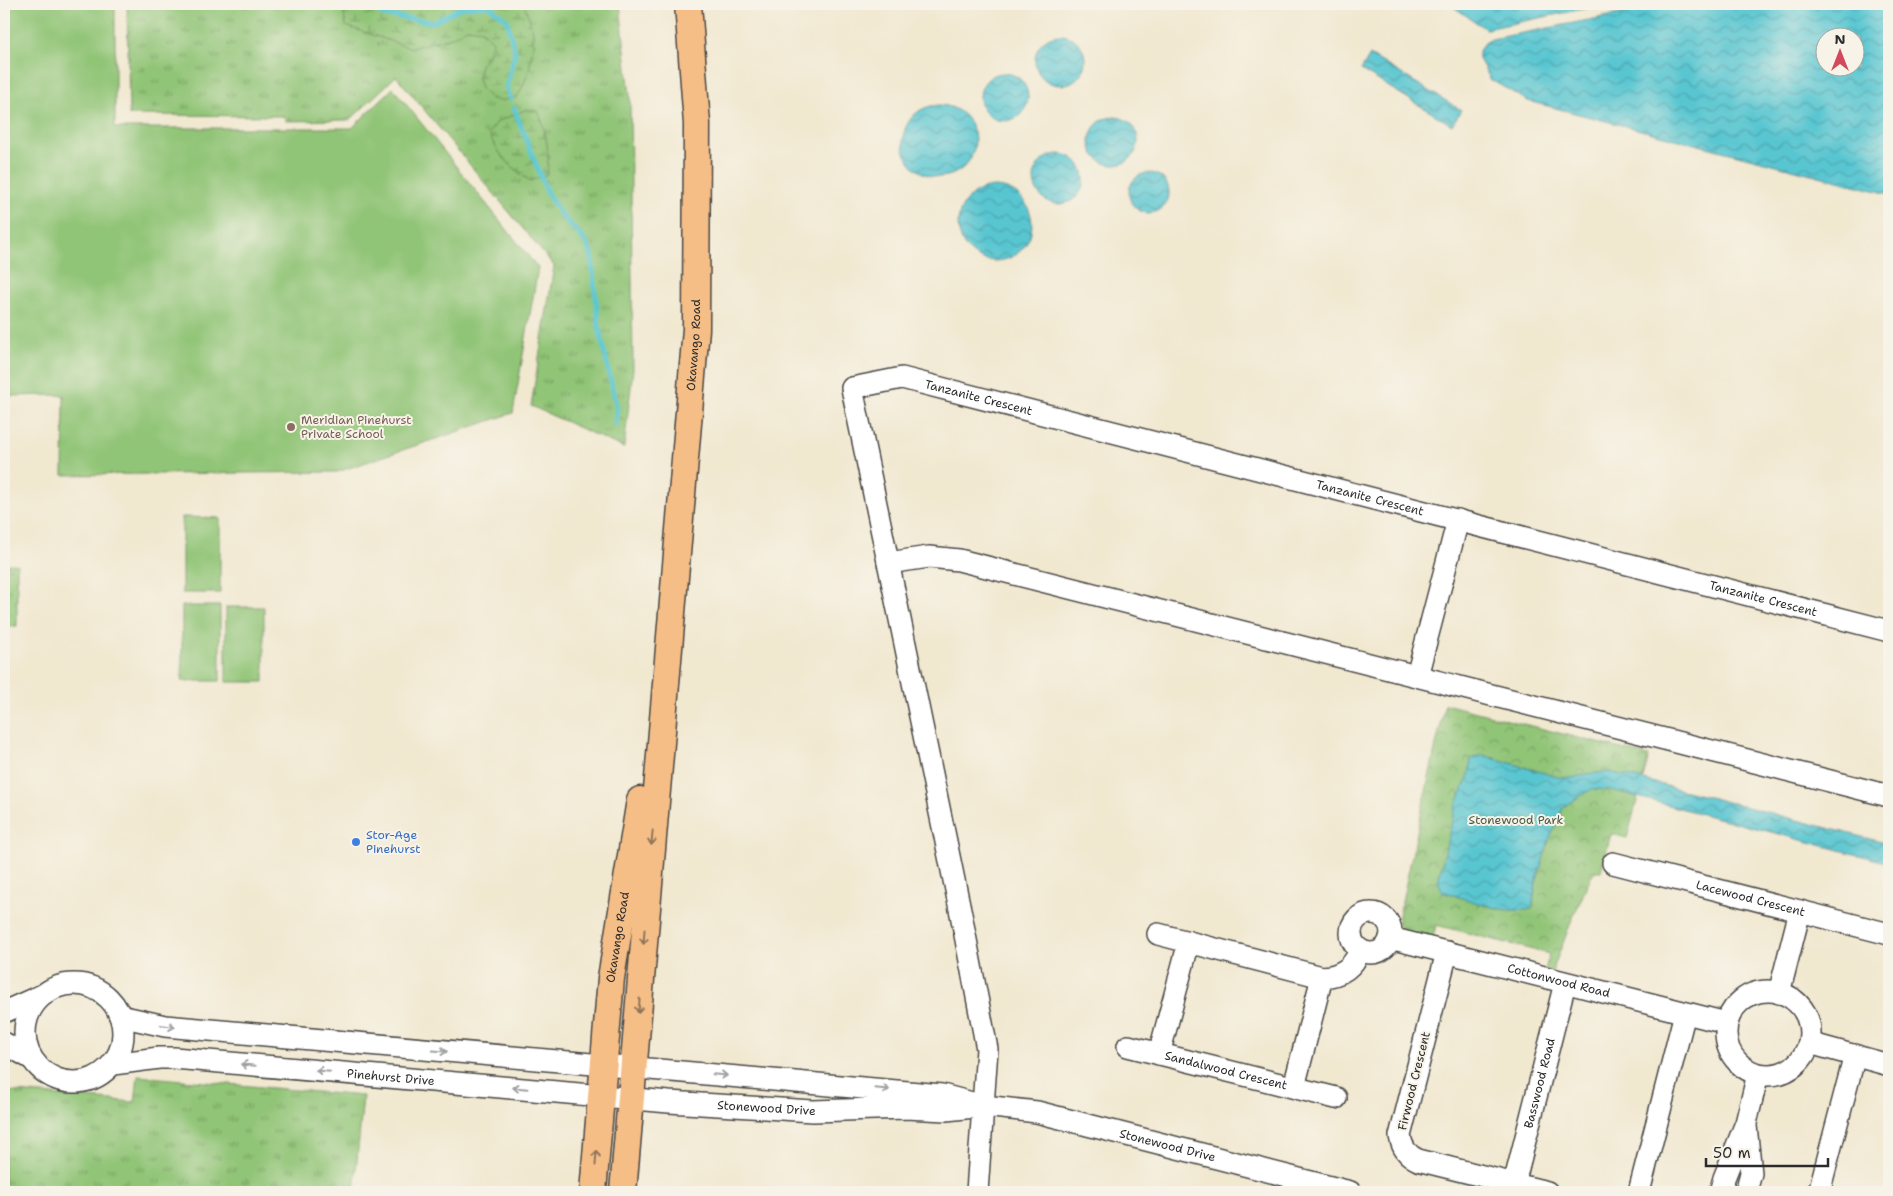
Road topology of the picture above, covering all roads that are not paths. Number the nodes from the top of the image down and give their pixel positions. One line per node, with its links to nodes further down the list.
1 (688, 4): 6 (main road, Okavango Road)
2 (1458, 520): 3 (street, Tanzanite Crescent); 4 (street, Tanzanite Crescent); 5 (street)
3 (888, 563): 5 (street); 40 (street)
4 (1889, 631)
5 (1417, 676): 7 (street)
6 (665, 685): 31 (main road, Okavango Road); 33 (main road, Okavango Road, one-way to 33)
7 (1889, 796)
8 (1613, 864): 9 (street, Lacewood Crescent)
9 (1800, 911): 11 (street, Lacewood Crescent); 18 (street)
10 (1158, 934): 13 (street)
11 (1889, 934)
12 (1390, 938): 14 (street); 14 (street); 15 (street, Cottonwood Road)
13 (1189, 942): 16 (street); 27 (street, Sandalwood Crescent)
14 (1360, 950): 16 (street)
15 (1447, 952): 17 (street, Cottonwood Road); 42 (street, Firwood Crescent)
16 (1322, 976): 35 (street, Sandalwood Crescent)
17 (1565, 983): 21 (street, Cottonwood Road); 42 (street, Basswood Road)
18 (1779, 993): 23 (street); 25 (street)
19 (41, 996): 20 (street); 22 (street); 29 (street)
20 (4, 1012)
21 (1686, 1013): 23 (street, Cottonwood Road); 48 (street)
22 (120, 1016): 30 (street); 31 (street, one-way to 31)
23 (1726, 1024): 34 (street)
24 (4, 1043): 29 (street)
25 (1809, 1043): 28 (street); 34 (street)
26 (1128, 1046): 27 (street, Sandalwood Crescent)
27 (1159, 1054): 35 (street, Sandalwood Crescent)
28 (1855, 1055): 32 (street); 51 (street)
29 (32, 1059): 30 (street)
30 (113, 1064): 36 (street, Pinehurst Drive, one-way to 30)
31 (603, 1065): 33 (street); 36 (main road, Okavango Road)
32 (1889, 1065)
33 (634, 1068): 37 (main road, Okavango Road); 40 (street, Stonewood Drive, one-way to 40)
34 (1758, 1074): 41 (street)
35 (1294, 1087): 38 (street, Sandalwood Crescent)
36 (601, 1095): 37 (street, Pinehurst Drive); 43 (main road, Okavango Road, one-way to 36)
37 (631, 1098): 39 (street, Pinehurst Drive); 44 (main road, Okavango Road)
38 (1336, 1098)
39 (669, 1102): 40 (street, Stonewood Drive)
40 (984, 1106): 45 (street); 46 (street, Stonewood Drive)
41 (1746, 1123): 49 (street); 50 (street)
42 (1514, 1184): 47 (street, Firwood Crescent)
43 (594, 1192)
44 (623, 1192)
45 (977, 1192)
46 (1350, 1192)
47 (1547, 1192)
48 (1639, 1192)
49 (1720, 1192)
50 (1746, 1192)
51 (1820, 1192)

